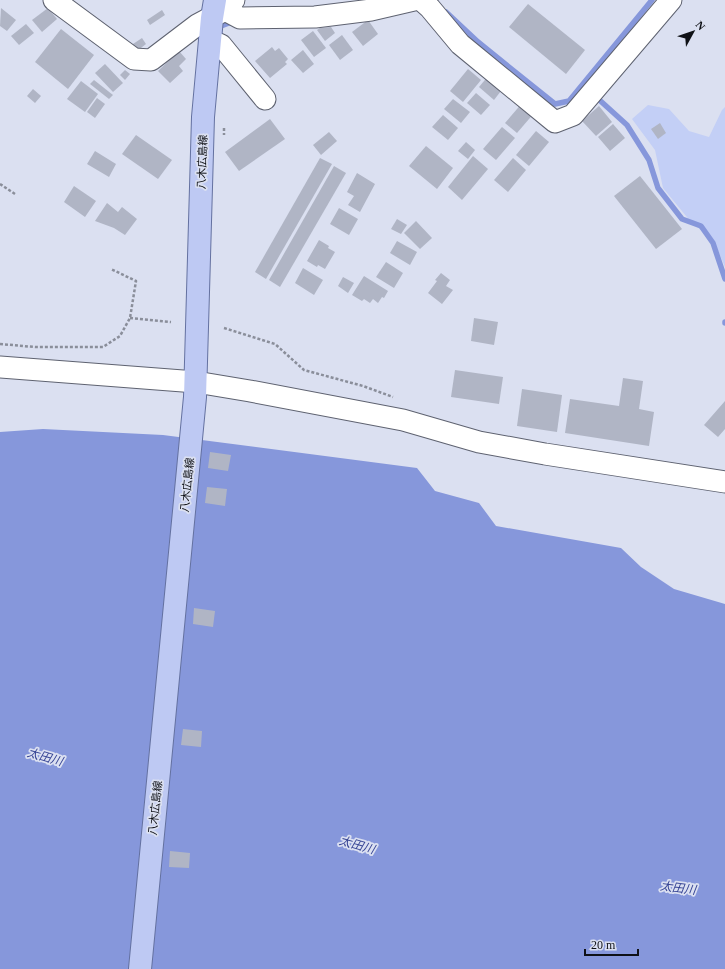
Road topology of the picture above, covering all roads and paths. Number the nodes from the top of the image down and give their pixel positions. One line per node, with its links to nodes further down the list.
1 (54, 0): 5 (street)
2 (414, 0): 5 (street)
3 (421, 0): 4 (street)
4 (671, 0)
5 (221, 7): 6 (main road, 八木広島線)
6 (210, 40): 7 (street); 16 (main road, 八木広島線)
7 (265, 99)
8 (0, 184): 9 (path)
9 (15, 194)
10 (111, 269): 11 (path)
11 (130, 318): 12 (path); 14 (path)
12 (171, 322)
13 (224, 328): 17 (path)
14 (0, 344)
15 (0, 367): 16 (street)
16 (196, 382): 18 (street); 19 (main road, 八木広島線)
17 (398, 399)
18 (725, 482)
19 (140, 969)

